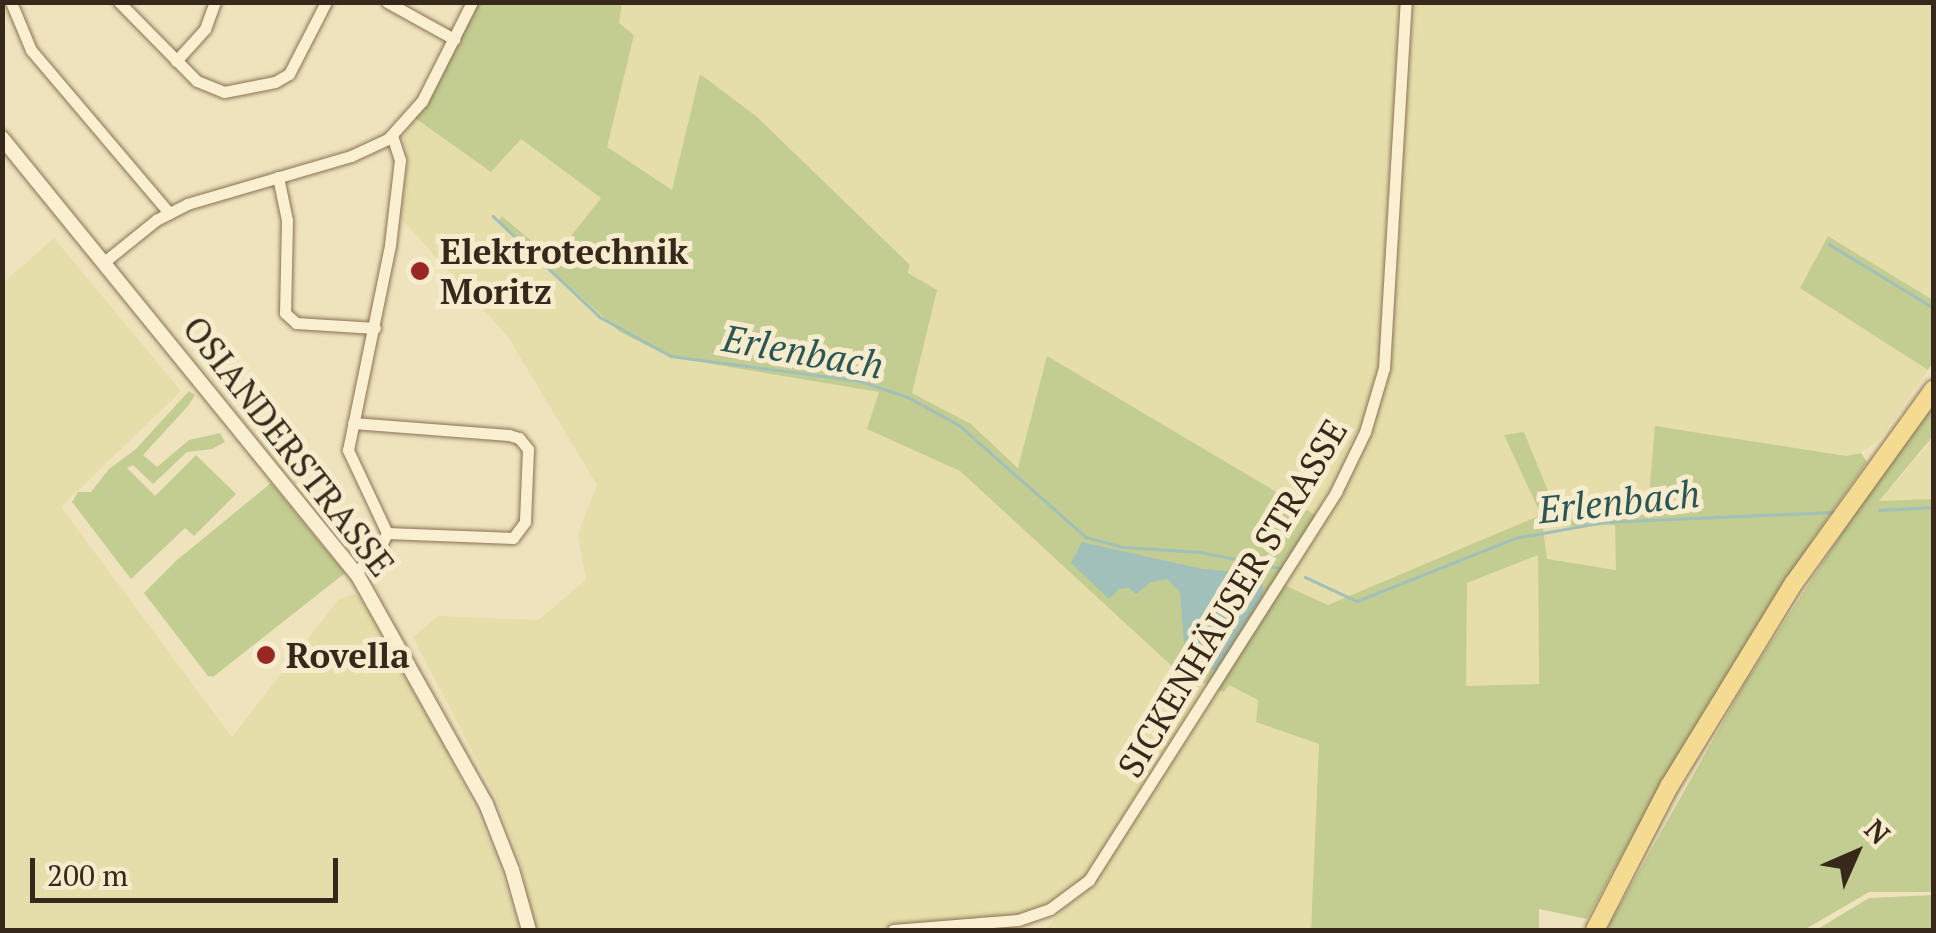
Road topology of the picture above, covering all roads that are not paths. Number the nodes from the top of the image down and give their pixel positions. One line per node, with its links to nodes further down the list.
1 (11, 2): 13 (street)
2 (119, 2): 9 (street)
3 (215, 2): 9 (street)
4 (326, 2): 9 (street)
5 (388, 2): 8 (street)
6 (472, 2): 8 (street)
7 (1406, 2): 21 (street, SICKENHÄUSER STRASSE)
8 (454, 38): 10 (street)
9 (176, 61)
10 (392, 135): 12 (street); 15 (street)
11 (2, 138): 14 (street, OSIANDERSTRASSE)
12 (278, 177): 13 (street); 15 (street)
13 (169, 212): 14 (street)
14 (104, 262): 19 (street, OSIANDERSTRASSE)
15 (375, 328): 17 (street)
16 (1934, 389): 22 (main road)
17 (353, 423): 18 (street); 18 (street)
18 (388, 533): 19 (street)
19 (355, 572): 20 (street, OSIANDERSTRASSE)
20 (528, 930)
21 (893, 930)
22 (1595, 930)

